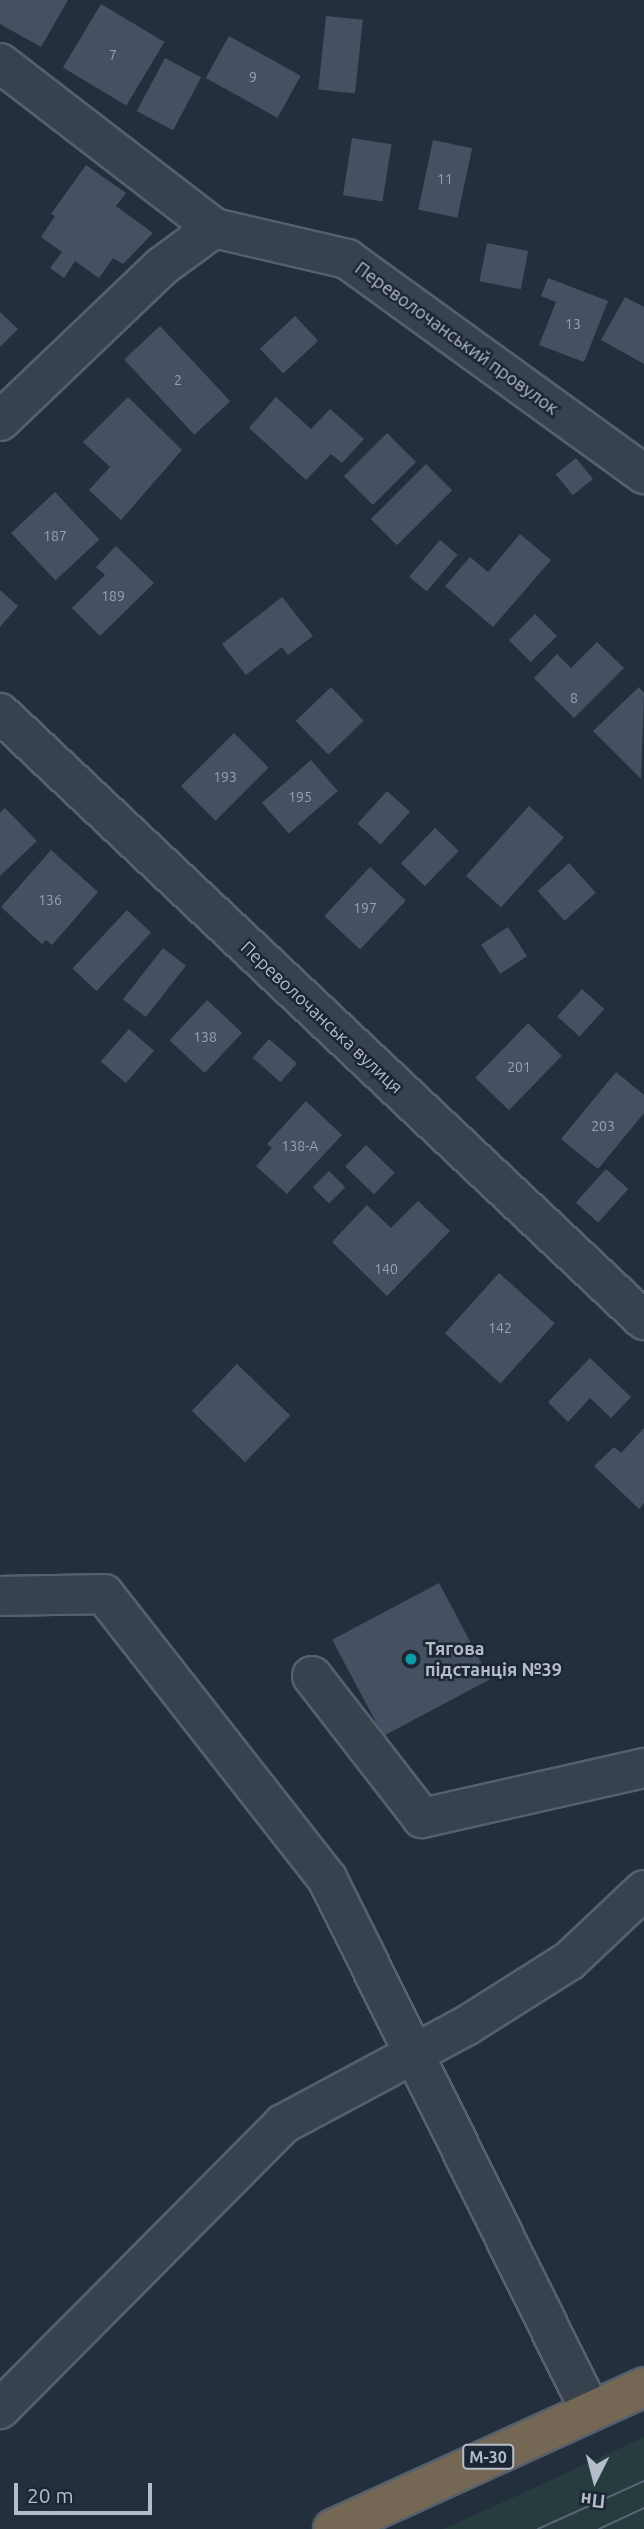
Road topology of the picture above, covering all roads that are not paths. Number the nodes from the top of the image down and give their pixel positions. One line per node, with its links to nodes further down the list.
1 (0, 63): 2 (street, Переволочанський провулок)
2 (214, 228): 3 (street); 4 (street, Переволочанський провулок)
3 (0, 421)
4 (644, 474)
5 (0, 713): 6 (street, Переволочанська вулиця)
6 (644, 1320)
7 (0, 1597): 11 (street)
8 (312, 1676): 9 (street)
9 (644, 1768)
10 (644, 1891): 11 (street)
11 (413, 2052): 13 (street); 14 (street)
12 (644, 2387): 14 (highway, М-30)
13 (0, 2409)
14 (590, 2410): 15 (highway, М-30)
15 (333, 2529)

